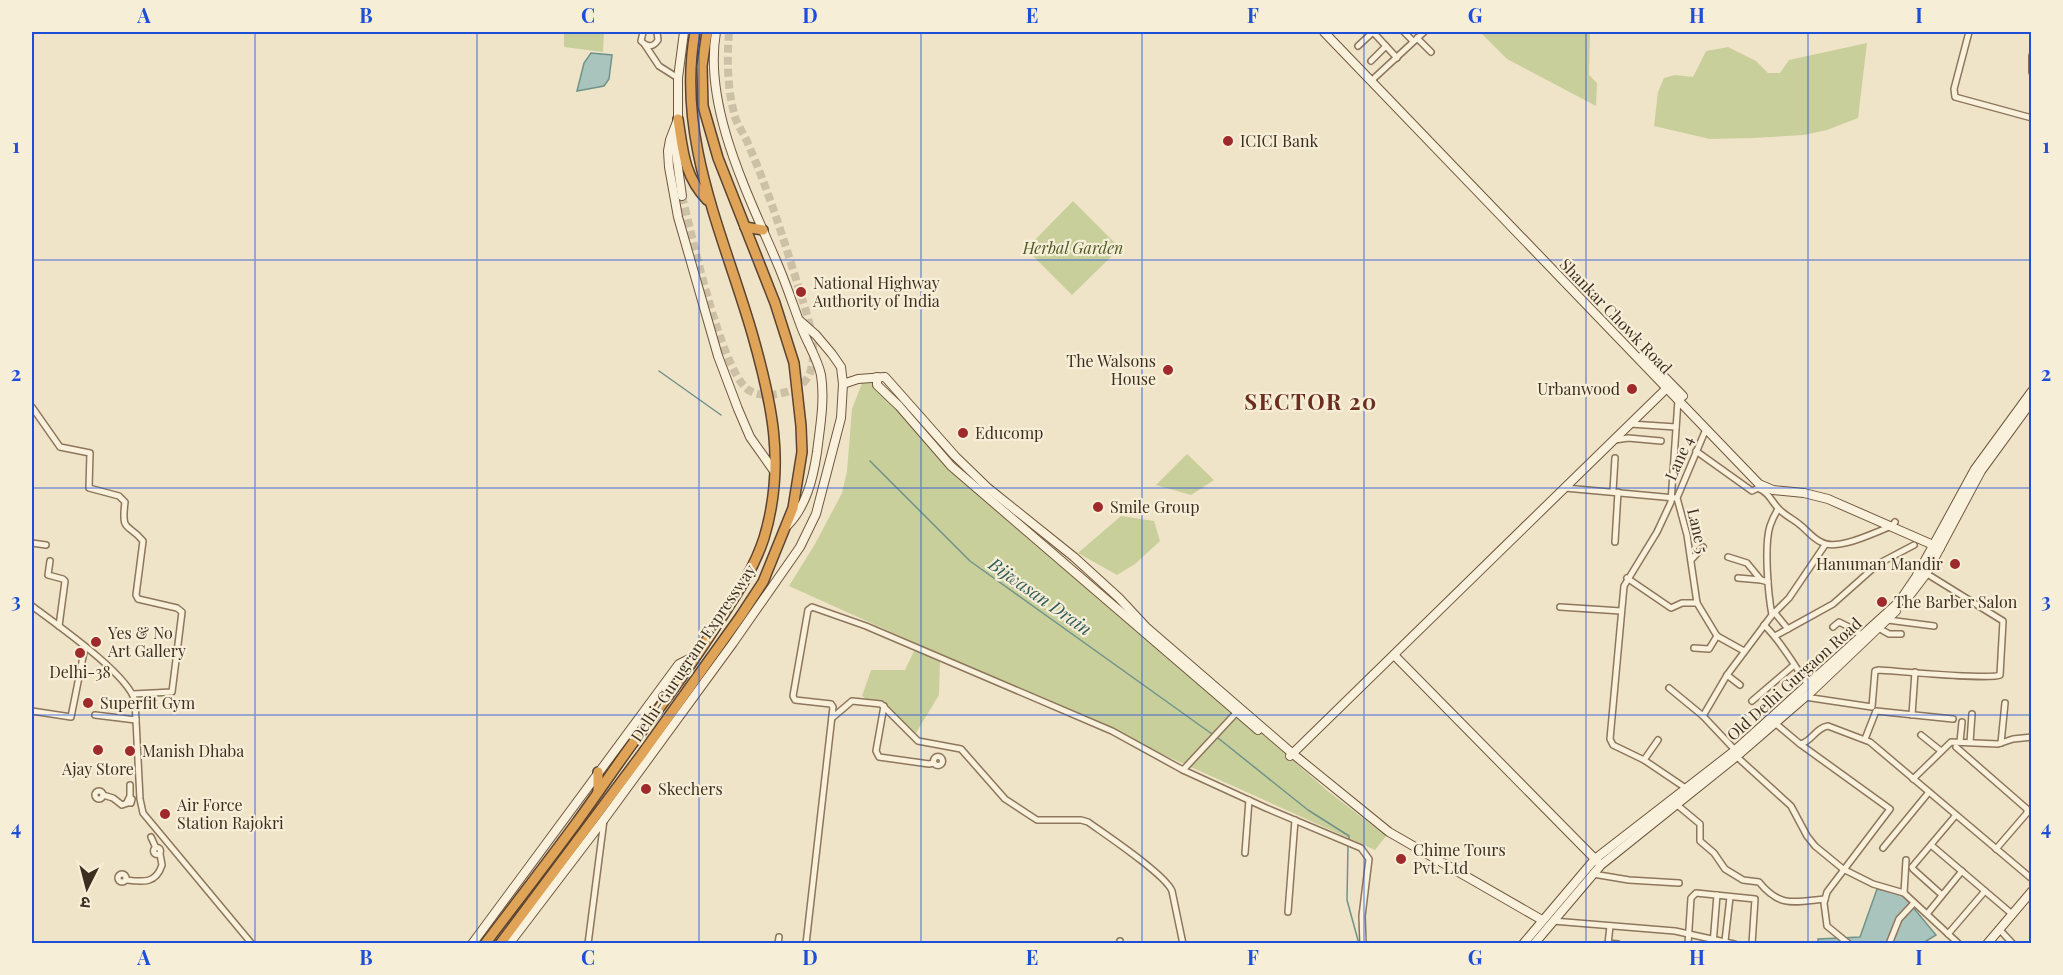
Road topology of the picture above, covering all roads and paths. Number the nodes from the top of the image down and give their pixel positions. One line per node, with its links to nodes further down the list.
1 (657, 32): 14 (street)
2 (684, 32): 22 (main road)
3 (694, 32): 27 (highway, Delhi-Gurugram Expressway)
4 (707, 32): 28 (highway, Delhi-Gurugram Expressway)
5 (716, 32): 29 (main road)
6 (1324, 32): 23 (main road, Shankar Chowk Road)
7 (1329, 32): 23 (main road, Shankar Chowk Road)
8 (1373, 32): 15 (street); 16 (street)
9 (1404, 32): 13 (street)
10 (1970, 32): 24 (street)
11 (640, 33): 14 (street)
12 (1426, 33): 13 (street)
13 (1415, 40): 17 (street); 19 (street)
14 (645, 45): 22 (street)
15 (1358, 46)
16 (1386, 46): 19 (street); 20 (street)
17 (1431, 52)
18 (2031, 56): 21 (street)
19 (1397, 58): 23 (street)
20 (1371, 61)
21 (2031, 72)
22 (678, 78): 25 (main road)
23 (1372, 80): 33 (main road, Shankar Chowk Road)
24 (2031, 118)
25 (678, 119): 26 (main road); 27 (highway); 46 (main road)
26 (682, 196)
27 (709, 202): 46 (highway, Delhi-Gurugram Expressway)
28 (745, 227): 29 (highway); 54 (highway, Delhi-Gurugram Expressway)
29 (763, 230): 30 (main road)
30 (799, 320): 32 (main road); 47 (main road)
31 (881, 377): 32 (main road); 102 (main road); 122 (main road)
32 (843, 384): 51 (main road)
33 (1669, 386): 35 (main road, Shankar Chowk Road); 38 (main road); 53 (main road, Shankar Chowk Road)
34 (2031, 391): 45 (main road, Old Delhi Gurgaon Road)
35 (1678, 398): 39 (street, Lane 5); 40 (main road, Shankar Chowk Road)
36 (2031, 401): 45 (main road, Old Delhi Gurgaon Road)
37 (32, 407): 96 (street)
38 (1630, 424): 39 (street); 41 (main road)
39 (1676, 427): 50 (street, Lane 5)
40 (1706, 429): 43 (street, Lane 4); 53 (main road, Shankar Chowk Road)
41 (1613, 440): 42 (street); 48 (main road)
42 (1661, 441)
43 (1696, 452): 50 (street, Lane 4); 52 (street)
44 (1615, 458): 49 (street)
45 (1986, 458): 58 (main road, Old Delhi Gurgaon Road)
46 (774, 471): 88 (highway, Delhi-Gurugram Expressway)
47 (809, 488): 51 (main road); 54 (main road)
48 (1564, 488): 49 (street); 89 (main road)
49 (1615, 492): 50 (street); 55 (street)
50 (1674, 497): 63 (street, Lane 5); 66 (street, Lane 4)
51 (819, 505): 138 (main road)
52 (1778, 509): 57 (street); 68 (street)
53 (1893, 524): 57 (street); 58 (main road, Shankar Chowk Road)
54 (787, 526): 181 (highway, Delhi-Gurugram Expressway)
55 (1615, 542)
56 (32, 543): 59 (street)
57 (1826, 544): 73 (street)
58 (1938, 544): 65 (main road, Old Delhi Gurgaon Road)
59 (46, 545)
60 (1914, 545): 80 (street)
61 (1703, 547): 63 (street)
62 (1728, 557): 68 (street)
63 (1691, 560): 69 (street, Lane 5)
64 (50, 561): 76 (street)
65 (1923, 572): 74 (main road, Old Delhi Gurgaon Road); 84 (main road, Old Delhi Gurgaon Road); 91 (street)
66 (1627, 578): 69 (street); 72 (street)
67 (1738, 578): 68 (street)
68 (1764, 581): 73 (street)
69 (1697, 603): 82 (street, Lane 5)
70 (32, 606): 76 (street)
71 (1560, 606): 72 (street)
72 (1621, 610): 123 (street)
73 (1773, 613): 75 (street); 80 (street)
74 (1888, 620): 77 (street); 79 (main road, Old Delhi Gurgaon Road)
75 (1764, 625): 83 (street); 87 (street)
76 (59, 626): 85 (street)
77 (1934, 626)
78 (1833, 627): 84 (street)
79 (1880, 627): 81 (street); 84 (main road, Old Delhi Gurgaon Road)
80 (1788, 629): 83 (street)
81 (1901, 634)
82 (1717, 636): 86 (street); 87 (street)
83 (1775, 636): 90 (street)
84 (1864, 638): 95 (main road, Old Delhi Gurgaon Road)
85 (85, 647): 96 (street); 101 (street)
86 (1694, 648)
87 (1744, 651): 92 (street)
88 (698, 654): 126 (main road); 130 (highway, Delhi-Gurugram Expressway)
89 (1394, 655): 122 (main road); 147 (main road)
90 (1794, 665): 95 (street); 98 (street)
91 (1915, 672): 97 (street); 104 (street)
92 (1727, 675): 93 (street); 106 (street)
93 (1740, 685)
94 (1669, 688): 106 (street)
95 (1810, 688): 97 (main road, Old Delhi Gurgaon Road); 121 (main road, Old Delhi Gurgaon Road)
96 (133, 694): 109 (street)
97 (1805, 697): 111 (main road, Old Delhi Gurgaon Road)
98 (1752, 701)
99 (2005, 703): 117 (street)
100 (884, 706): 107 (street); 124 (street); 185 (street)
101 (32, 711)
102 (1237, 712): 122 (main road); 125 (street)
103 (1972, 714): 116 (street)
104 (1911, 715): 108 (street); 115 (street)
105 (95, 716): 109 (street)
106 (1703, 716): 121 (street)
107 (832, 718): 125 (street); 184 (street)
108 (1953, 719)
109 (136, 720): 136 (street)
110 (1962, 722): 119 (street)
111 (1775, 723): 118 (street); 121 (main road, Old Delhi Gurgaon Road)
112 (1921, 735): 120 (street)
113 (2031, 737): 117 (street)
114 (1658, 740): 123 (street)
115 (1865, 740): 118 (street); 127 (street)
116 (1970, 742): 117 (street); 119 (street)
117 (2001, 743)
118 (1800, 744): 150 (street)
119 (1958, 745): 120 (street); 144 (street)
120 (1941, 751): 127 (street)
121 (1735, 753): 129 (main road, Old Delhi Gurgaon Road); 150 (street)
122 (1292, 755): 169 (main road)
123 (1644, 760): 129 (street)
124 (934, 763)
125 (1183, 770): 133 (street)
126 (597, 772): 130 (highway); 179 (main road)
127 (1913, 779): 131 (street)
128 (130, 785): 134 (street)
129 (1689, 790): 135 (main road, Old Delhi Gurgaon Road); 147 (main road, Old Delhi Gurgaon Road)
130 (598, 792): 180 (highway, Delhi-Gurugram Expressway)
131 (1929, 792): 137 (street); 143 (street)
132 (103, 795): 134 (street)
133 (1249, 800): 139 (street); 146 (street)
134 (130, 801): 136 (street)
135 (1676, 804): 149 (main road, Old Delhi Gurgaon Road); 163 (street)
136 (141, 806): 141 (street)
137 (1956, 815): 142 (street); 144 (street)
138 (605, 818): 182 (main road); 183 (street)
139 (1295, 820): 165 (street); 186 (street)
140 (151, 837): 145 (street)
141 (167, 842): 145 (street); 178 (street)
142 (1931, 845): 151 (street); 152 (street)
143 (1883, 848)
144 (1996, 849): 154 (street)
145 (159, 850): 155 (street)
146 (1245, 853)
147 (1595, 859): 149 (main road); 169 (main road, Old Delhi Gurgaon Road)
148 (1906, 860): 151 (street)
149 (1601, 865): 153 (main road, Old Delhi Gurgaon Road)
150 (1843, 869): 159 (street); 163 (street)
151 (1909, 869): 159 (street); 161 (street)
152 (1962, 871): 157 (street); 161 (street)
153 (1593, 874): 156 (street); 168 (main road, Old Delhi Gurgaon Road)
154 (2031, 879)
155 (126, 880)
156 (1679, 883)
157 (1985, 891): 167 (street); 173 (street)
158 (2031, 891): 167 (main road)
159 (1904, 893): 164 (street)
160 (1716, 895): 162 (street); 172 (street); 174 (street)
161 (1942, 895): 166 (street)
162 (1730, 897): 175 (street); 192 (street)
163 (1825, 899): 193 (street)
164 (1914, 903): 166 (street); 194 (street)
165 (1288, 912)
166 (1927, 914): 173 (street)
167 (2012, 914): 171 (main road)
168 (1554, 921): 170 (street); 188 (main road, Old Delhi Gurgaon Road)
169 (1540, 922): 187 (main road, Old Delhi Gurgaon Road)
170 (1610, 926): 172 (street); 177 (street)
171 (1999, 929): 195 (main road); 196 (street)
172 (1688, 934): 174 (street); 190 (street)
173 (1948, 934): 176 (street)
174 (1713, 941): 175 (street)
175 (1725, 941): 191 (street)
176 (1955, 942)
177 (1608, 943): 189 (street)
178 (252, 944)
179 (472, 944)
180 (485, 944)
181 (500, 944)
182 (509, 944)
183 (588, 944)
184 (806, 944)
185 (1183, 944)
186 (1363, 944)
187 (1523, 944)
188 (1534, 944)
189 (1618, 944)
190 (1688, 944)
191 (1734, 944)
192 (1752, 944)
193 (1849, 944)
194 (1889, 944)
195 (1987, 944)
196 (2013, 944)

